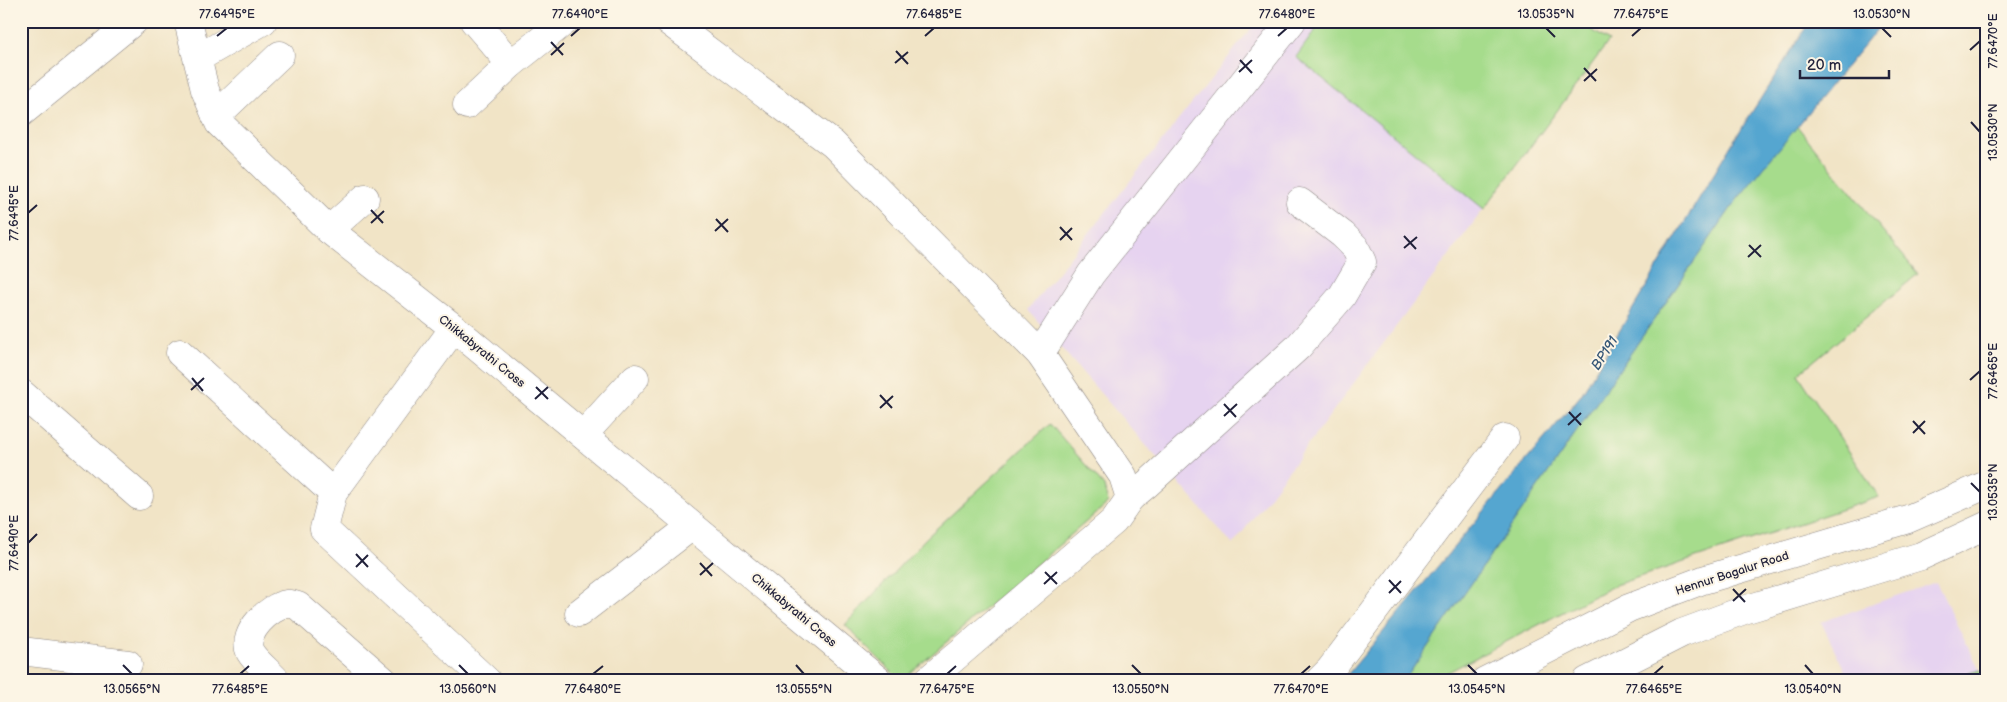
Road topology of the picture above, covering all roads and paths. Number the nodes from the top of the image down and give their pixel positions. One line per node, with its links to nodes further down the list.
1 (134, 21): 12 (street)
2 (188, 21): 9 (street, Chikkabyrathi Cross)
3 (263, 21): 9 (street)
4 (474, 21): 10 (street)
5 (565, 21): 10 (street)
6 (668, 21): 19 (street)
7 (1292, 21): 19 (street)
8 (280, 55): 13 (street)
9 (198, 58): 13 (street, Chikkabyrathi Cross)
10 (511, 64): 11 (street)
11 (467, 104)
12 (21, 113)
13 (216, 116): 16 (street, Chikkabyrathi Cross)
14 (365, 198): 16 (street)
15 (1300, 202): 27 (street)
16 (329, 230): 17 (street, Chikkabyrathi Cross)
17 (454, 328): 22 (street, Chikkabyrathi Cross); 25 (street)
18 (180, 353): 25 (street)
19 (1040, 354): 27 (street)
20 (635, 378): 22 (street)
21 (21, 393): 26 (street)
22 (583, 435): 28 (street, Chikkabyrathi Cross)
23 (1505, 438): 38 (street)
24 (1986, 485): 39 (street, Hennur Bagalur Road)
25 (333, 493): 35 (street)
26 (139, 496)
27 (1130, 498): 37 (street)
28 (692, 526): 30 (street); 36 (street, Chikkabyrathi Cross)
29 (1986, 526): 40 (street)
30 (579, 613)
31 (21, 651): 32 (street)
32 (128, 664)
33 (277, 681): 34 (street)
34 (384, 681)
35 (487, 681)
36 (878, 681)
37 (927, 681)
38 (1319, 681)
39 (1485, 681)
40 (1587, 681)

